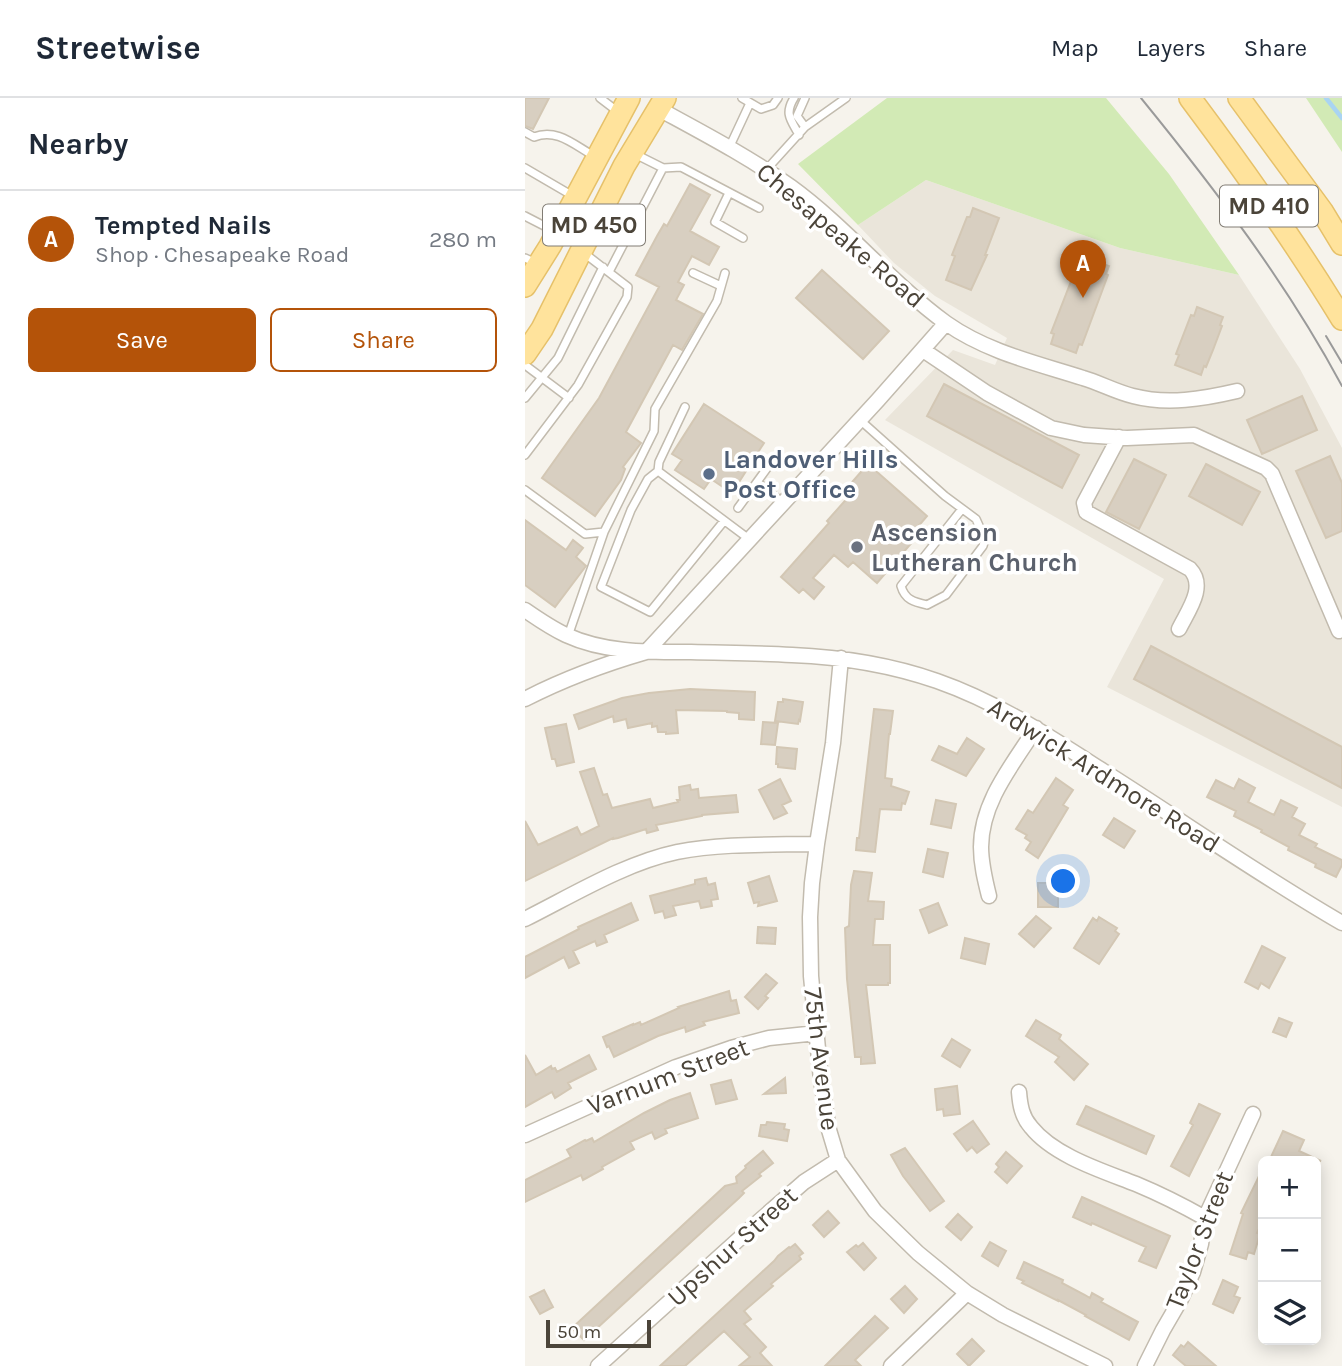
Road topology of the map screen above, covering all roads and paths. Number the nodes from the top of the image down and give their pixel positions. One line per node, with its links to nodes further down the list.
1 (600, 98): 11 (lane)
2 (742, 98): 10 (lane)
3 (778, 98): 10 (lane)
4 (794, 98): 14 (lane)
5 (805, 98): 12 (lane)
6 (846, 98): 12 (lane)
7 (1190, 98): 35 (main road, MD 410)
8 (1239, 98): 27 (main road, MD 410)
9 (662, 103): 15 (street, Chesapeake Road); 16 (main road, MD 450)
10 (750, 103): 15 (lane)
11 (625, 106): 17 (main road, MD 450)
12 (806, 127): 14 (lane)
13 (525, 132): 17 (lane)
14 (799, 135): 20 (lane)
15 (729, 148): 20 (street, Chesapeake Road)
16 (632, 153): 19 (lane); 28 (main road, MD 450)
17 (597, 158): 22 (main road, MD 450)
18 (525, 168): 22 (lane)
19 (663, 168): 21 (lane); 30 (lane)
20 (766, 170): 36 (street, Chesapeake Road)
21 (729, 192): 23 (lane); 26 (lane)
22 (576, 198): 25 (main road, MD 450)
23 (759, 208)
24 (525, 216): 25 (lane)
25 (557, 233): 29 (main road, MD 450)
26 (743, 238)
27 (1342, 244)
28 (581, 250): 30 (lane); 38 (main road, MD 450)
29 (532, 261): 33 (main road, MD 450)
30 (606, 270): 40 (lane); 43 (lane)
31 (725, 272): 34 (lane)
32 (693, 273): 34 (lane)
33 (525, 286)
34 (721, 286): 56 (lane)
35 (1342, 319)
36 (946, 323): 37 (street); 41 (street, Chesapeake Road)
37 (923, 350): 45 (street); 46 (street)
38 (525, 354)
39 (525, 365): 40 (lane)
40 (542, 377): 42 (lane); 43 (lane)
41 (1237, 391)
42 (525, 398)
43 (569, 398): 47 (lane)
44 (685, 407): 49 (lane)
45 (860, 419): 52 (street); 54 (lane)
46 (1119, 437): 59 (street); 60 (street)
47 (525, 455)
48 (773, 460): 50 (lane)
49 (658, 471): 55 (lane); 55 (lane)
50 (757, 482): 52 (lane); 53 (lane)
51 (525, 490): 56 (lane)
52 (783, 503): 57 (street)
53 (738, 508)
54 (962, 509): 54 (lane)
55 (724, 521): 57 (lane)
56 (604, 533): 61 (lane)
57 (749, 540): 62 (street)
58 (528, 616): 61 (street, Ardwick Ardmore Road)
59 (1179, 629)
60 (1339, 631)
61 (568, 636): 62 (street, Ardwick Ardmore Road)
62 (646, 652): 63 (street, Ardwick Ardmore Road); 64 (street)
63 (841, 658): 65 (street, Ardwick Ardmore Road); 66 (street, 75th Avenue)
64 (525, 699)
65 (1036, 728): 67 (street); 69 (street, Ardwick Ardmore Road)
66 (817, 844): 68 (street); 70 (street, 75th Avenue)
67 (989, 896)
68 (525, 919)
69 (1342, 923)
70 (817, 1033): 73 (street, Varnum Street); 74 (street, 75th Avenue)
71 (1019, 1092): 75 (street)
72 (1253, 1114): 75 (street, Taylor Street)
73 (525, 1135)
74 (838, 1160): 76 (street, 75th Avenue); 77 (street, Upshur Street)
75 (1205, 1218): 80 (street, Taylor Street)
76 (967, 1293): 78 (street); 79 (street, 75th Avenue)
77 (599, 1366)
78 (891, 1366)
79 (1105, 1366)
80 (1145, 1366)

